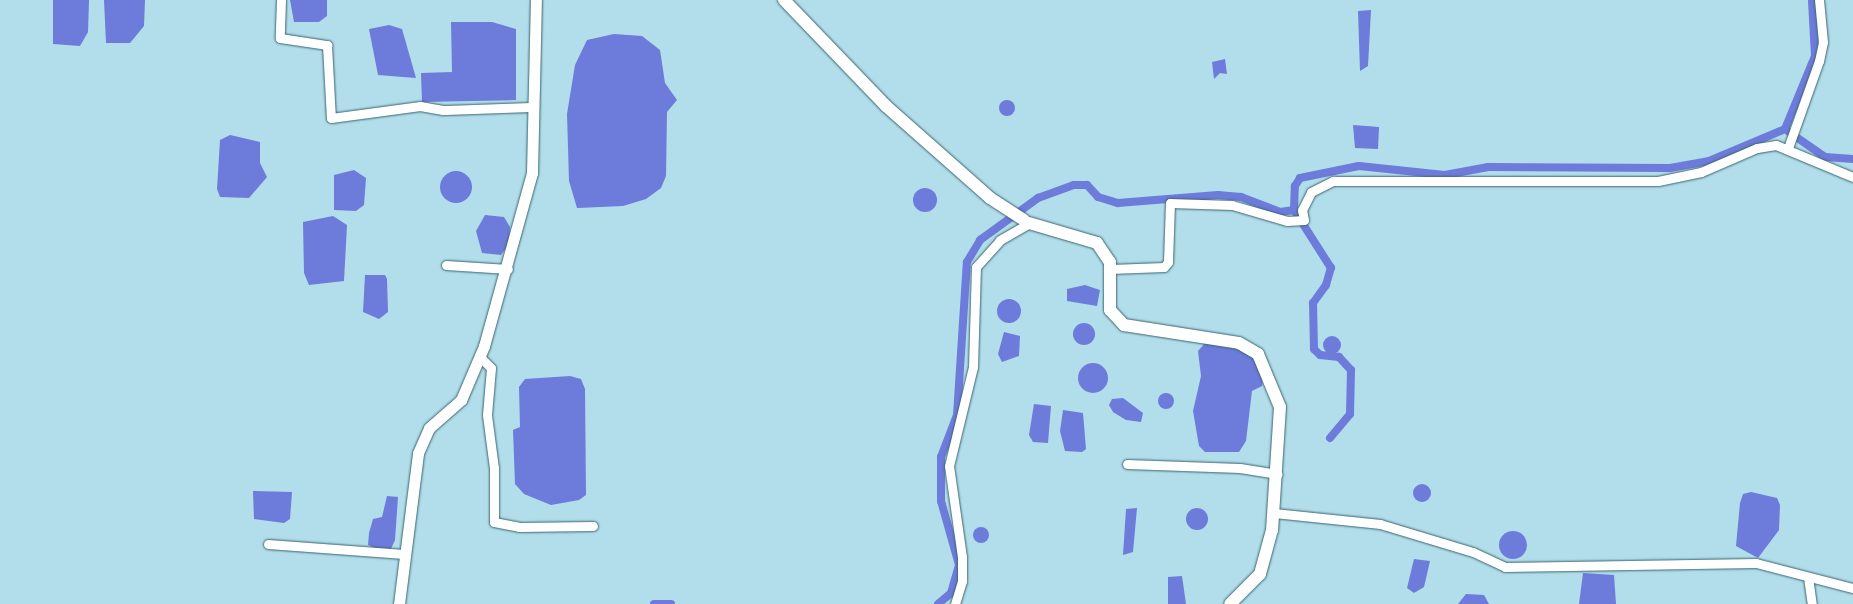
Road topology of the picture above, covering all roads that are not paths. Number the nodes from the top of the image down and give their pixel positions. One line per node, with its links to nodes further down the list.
1 (281, 0): 5 (street)
2 (536, 0): 5 (street)
3 (784, 0): 8 (main road)
4 (1819, 0): 6 (street)
5 (533, 107): 10 (street)
6 (1788, 148): 7 (street); 11 (street)
7 (1853, 177)
8 (1026, 222): 11 (main road); 22 (street)
9 (446, 265): 10 (street)
10 (508, 269): 12 (street)
11 (1110, 269): 14 (main road)
12 (479, 356): 16 (street); 18 (street)
13 (1126, 464): 14 (street)
14 (1278, 474): 15 (main road)
15 (1274, 513): 19 (street); 23 (main road)
16 (594, 526)
17 (268, 544): 18 (street)
18 (404, 554): 21 (street)
19 (1808, 577): 20 (street); 24 (street)
20 (1853, 588)
21 (400, 604)
22 (955, 604)
23 (1230, 604)
24 (1812, 604)

